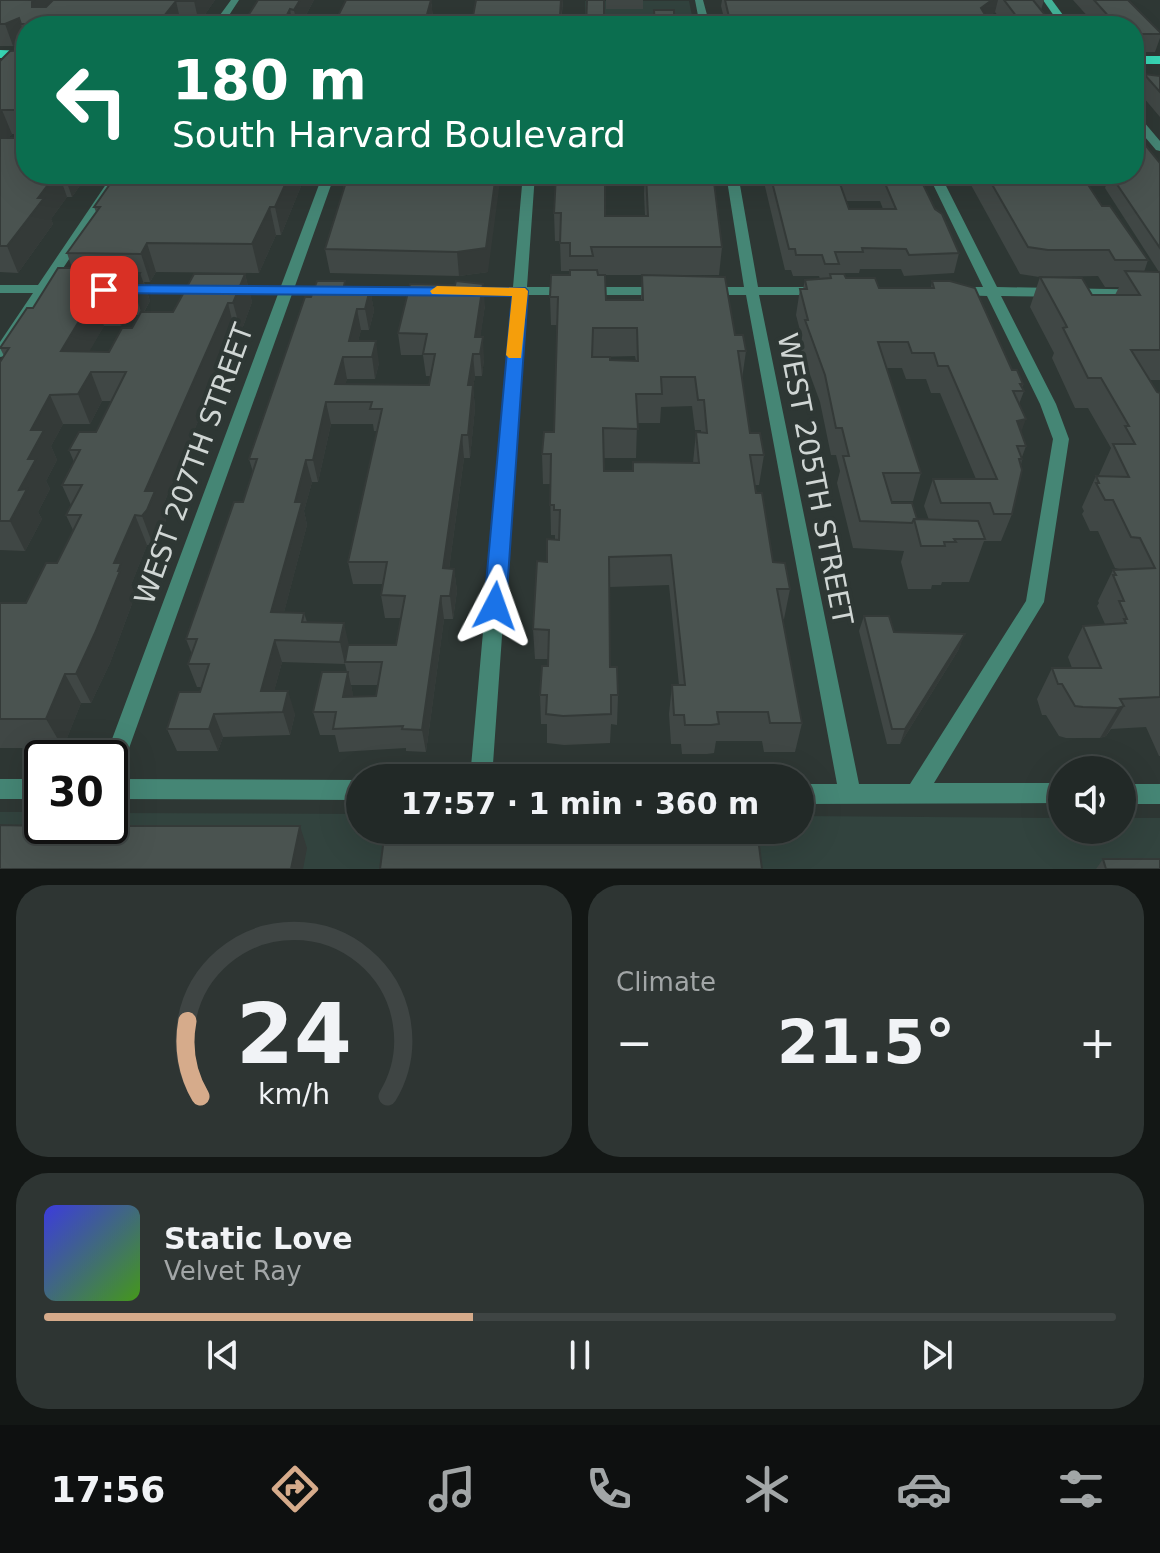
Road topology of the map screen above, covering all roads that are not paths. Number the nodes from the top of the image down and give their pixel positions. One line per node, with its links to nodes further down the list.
1 (1144, 129): 2 (street)
2 (1160, 148)
3 (112, 184): 9 (street)
4 (325, 184): 12 (street, WEST 207TH STREET)
5 (528, 184): 13 (street)
6 (734, 184): 19 (street, WEST 205TH STREET)
7 (939, 184): 18 (street)
8 (0, 289): 9 (street)
9 (44, 289): 10 (street); 21 (street)
10 (74, 289)
11 (104, 290): 12 (street)
12 (285, 290): 13 (street); 22 (street, WEST 207TH STREET)
13 (520, 291): 14 (street); 23 (street)
14 (674, 291)
15 (690, 291): 19 (street)
16 (827, 291): 19 (street)
17 (947, 291): 18 (street)
18 (992, 291): 20 (street); 28 (street)
19 (752, 292): 31 (street, WEST 205TH STREET)
20 (1160, 294)
21 (0, 353)
22 (122, 740)
23 (482, 764)
24 (0, 789): 25 (street)
25 (24, 789)
26 (128, 789): 27 (street)
27 (346, 790)
28 (917, 792): 29 (street); 31 (street)
29 (1048, 793)
30 (814, 794): 31 (street)
31 (850, 794)
32 (1136, 794): 33 (street)
33 (1160, 794)

